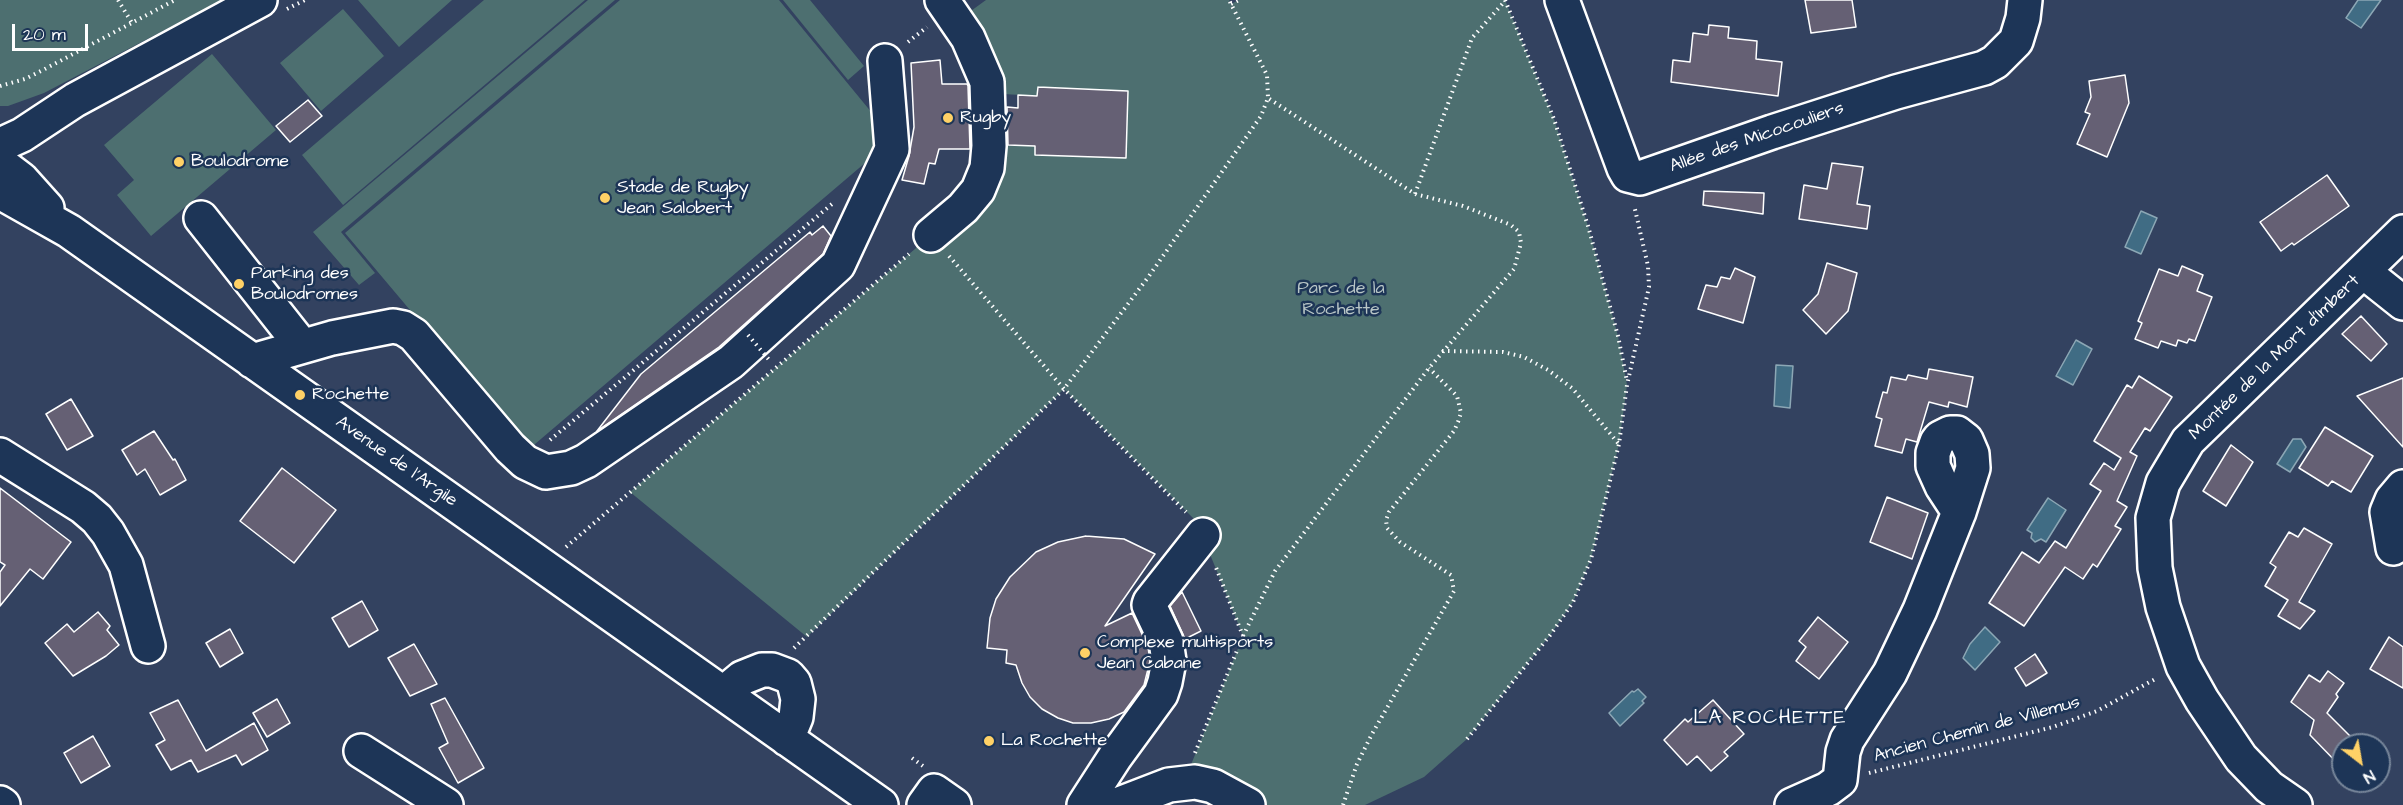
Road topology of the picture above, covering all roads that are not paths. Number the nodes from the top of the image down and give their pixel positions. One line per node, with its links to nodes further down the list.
1 (260, 0): 6 (street)
2 (1563, 0): 3 (street, Allée des Micocouliers)
3 (2025, 0)
4 (946, 5): 10 (street)
5 (885, 61): 13 (street)
6 (7, 134): 7 (street, Avenue de l'Argile)
7 (7, 178): 14 (street, Avenue de l'Argile)
8 (201, 218): 13 (street)
9 (2403, 232): 11 (street, Montée de la Mort d'Imbert)
10 (931, 235)
11 (2364, 272): 12 (street); 32 (street, Montée de la Mort d'Imbert)
12 (2403, 303)
13 (302, 346): 14 (street)
14 (252, 361): 21 (street, Avenue de l'Argile)
15 (0, 454): 20 (street)
16 (2403, 487): 19 (street)
17 (1959, 512): 31 (street)
18 (1203, 535): 24 (street)
19 (2393, 548)
20 (148, 646)
21 (724, 693): 22 (street, Avenue de l'Argile); 22 (street)
22 (787, 739): 26 (street, Avenue de l'Argile)
23 (361, 752): 25 (street)
24 (1080, 804)
25 (446, 805)
26 (881, 805)
27 (924, 805): 28 (street)
28 (954, 805)
29 (1117, 805): 30 (street)
30 (1248, 805)
31 (1791, 805)
32 (2295, 805)

